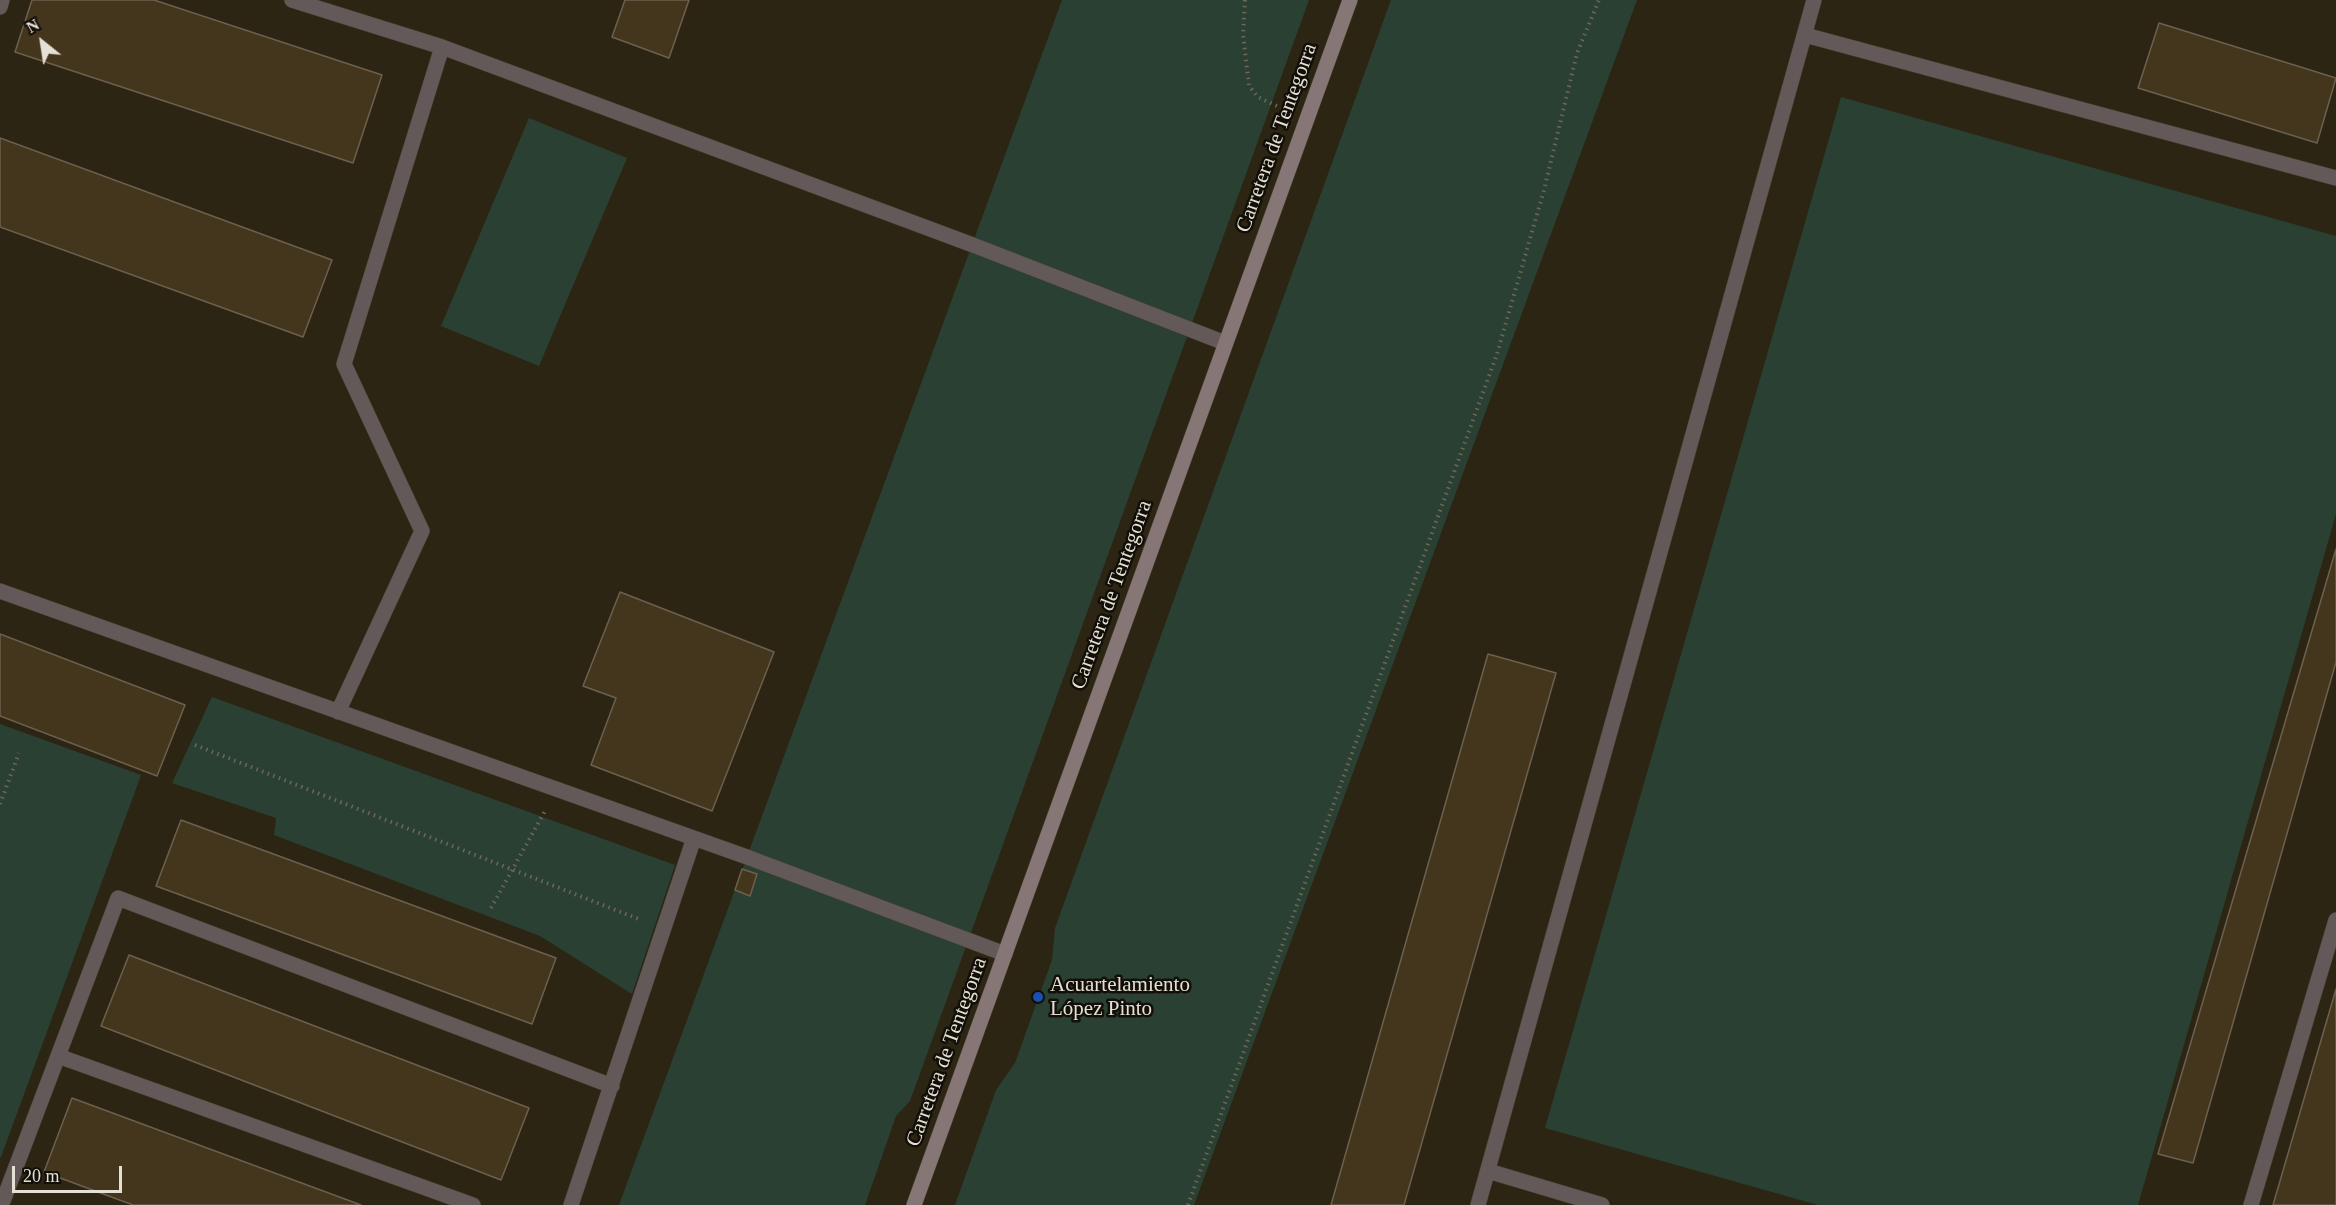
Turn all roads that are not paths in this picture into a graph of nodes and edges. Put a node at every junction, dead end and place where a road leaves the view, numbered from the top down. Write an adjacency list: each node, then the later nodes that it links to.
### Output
1 (2, 0): 5 (lane)
2 (292, 0): 7 (lane)
3 (1350, 0): 9 (main road, Carretera de Tentegorra)
4 (1814, 0): 6 (lane)
5 (0, 7)
6 (1805, 35): 8 (lane); 17 (lane)
7 (442, 47): 9 (lane); 11 (lane)
8 (2336, 178)
9 (1225, 343): 14 (main road, Carretera de Tentegorra)
10 (0, 591): 11 (lane)
11 (338, 712): 12 (lane)
12 (694, 838): 14 (lane); 16 (lane)
13 (2336, 920): 24 (lane)
14 (1005, 954): 21 (main road, Carretera de Tentegorra)
15 (58, 1056): 16 (lane); 18 (lane); 19 (lane)
16 (612, 1086): 20 (lane)
17 (1488, 1171): 22 (lane); 23 (lane)
18 (0, 1199)
19 (473, 1205)
20 (572, 1205)
21 (914, 1205)
22 (1479, 1205)
23 (1602, 1205)
24 (2251, 1205)

